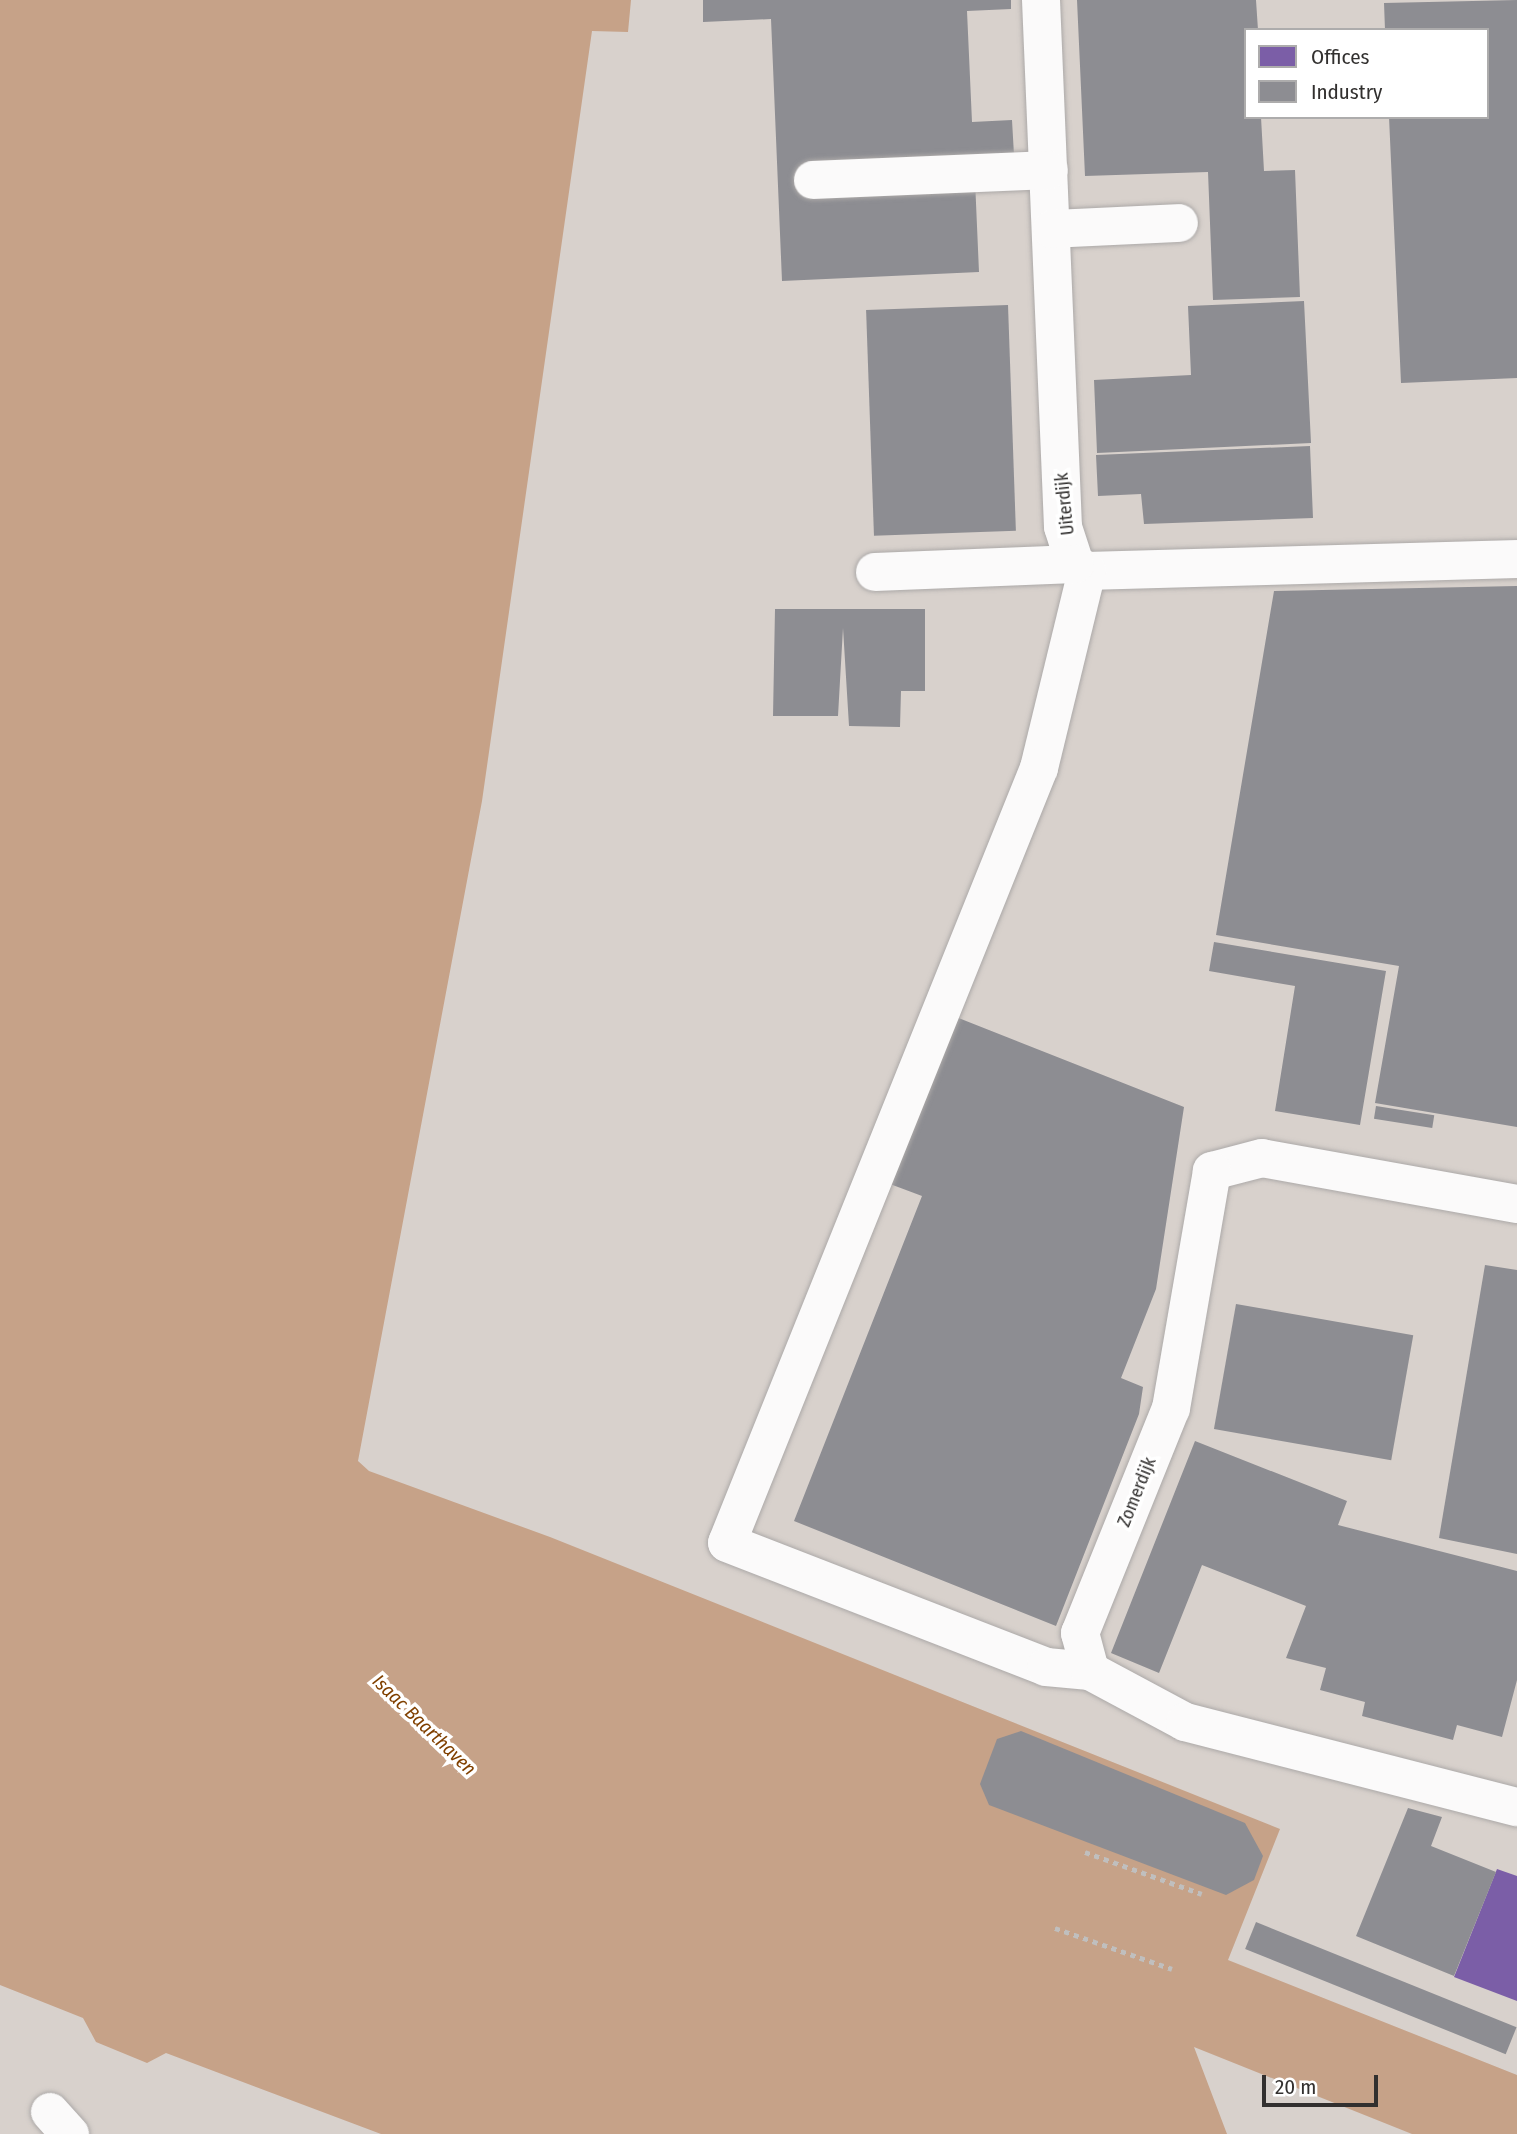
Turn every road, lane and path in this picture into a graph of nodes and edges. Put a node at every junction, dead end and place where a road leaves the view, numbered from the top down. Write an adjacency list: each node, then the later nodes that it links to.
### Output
1 (1041, 0): 2 (street, Uiterdijk)
2 (1049, 170): 3 (street); 5 (street, Uiterdijk)
3 (813, 180)
4 (1179, 223): 5 (street)
5 (1052, 229): 7 (street, Uiterdijk)
6 (1517, 559): 7 (street)
7 (1081, 568): 8 (street); 10 (street)
8 (875, 572)
9 (1517, 1204): 10 (street, Zomerdijk)
10 (1090, 1671): 11 (street)
11 (1517, 1807)
12 (1085, 1852): 13 (path)
13 (1202, 1894)
14 (1055, 1928): 15 (path)
15 (1172, 1969)

